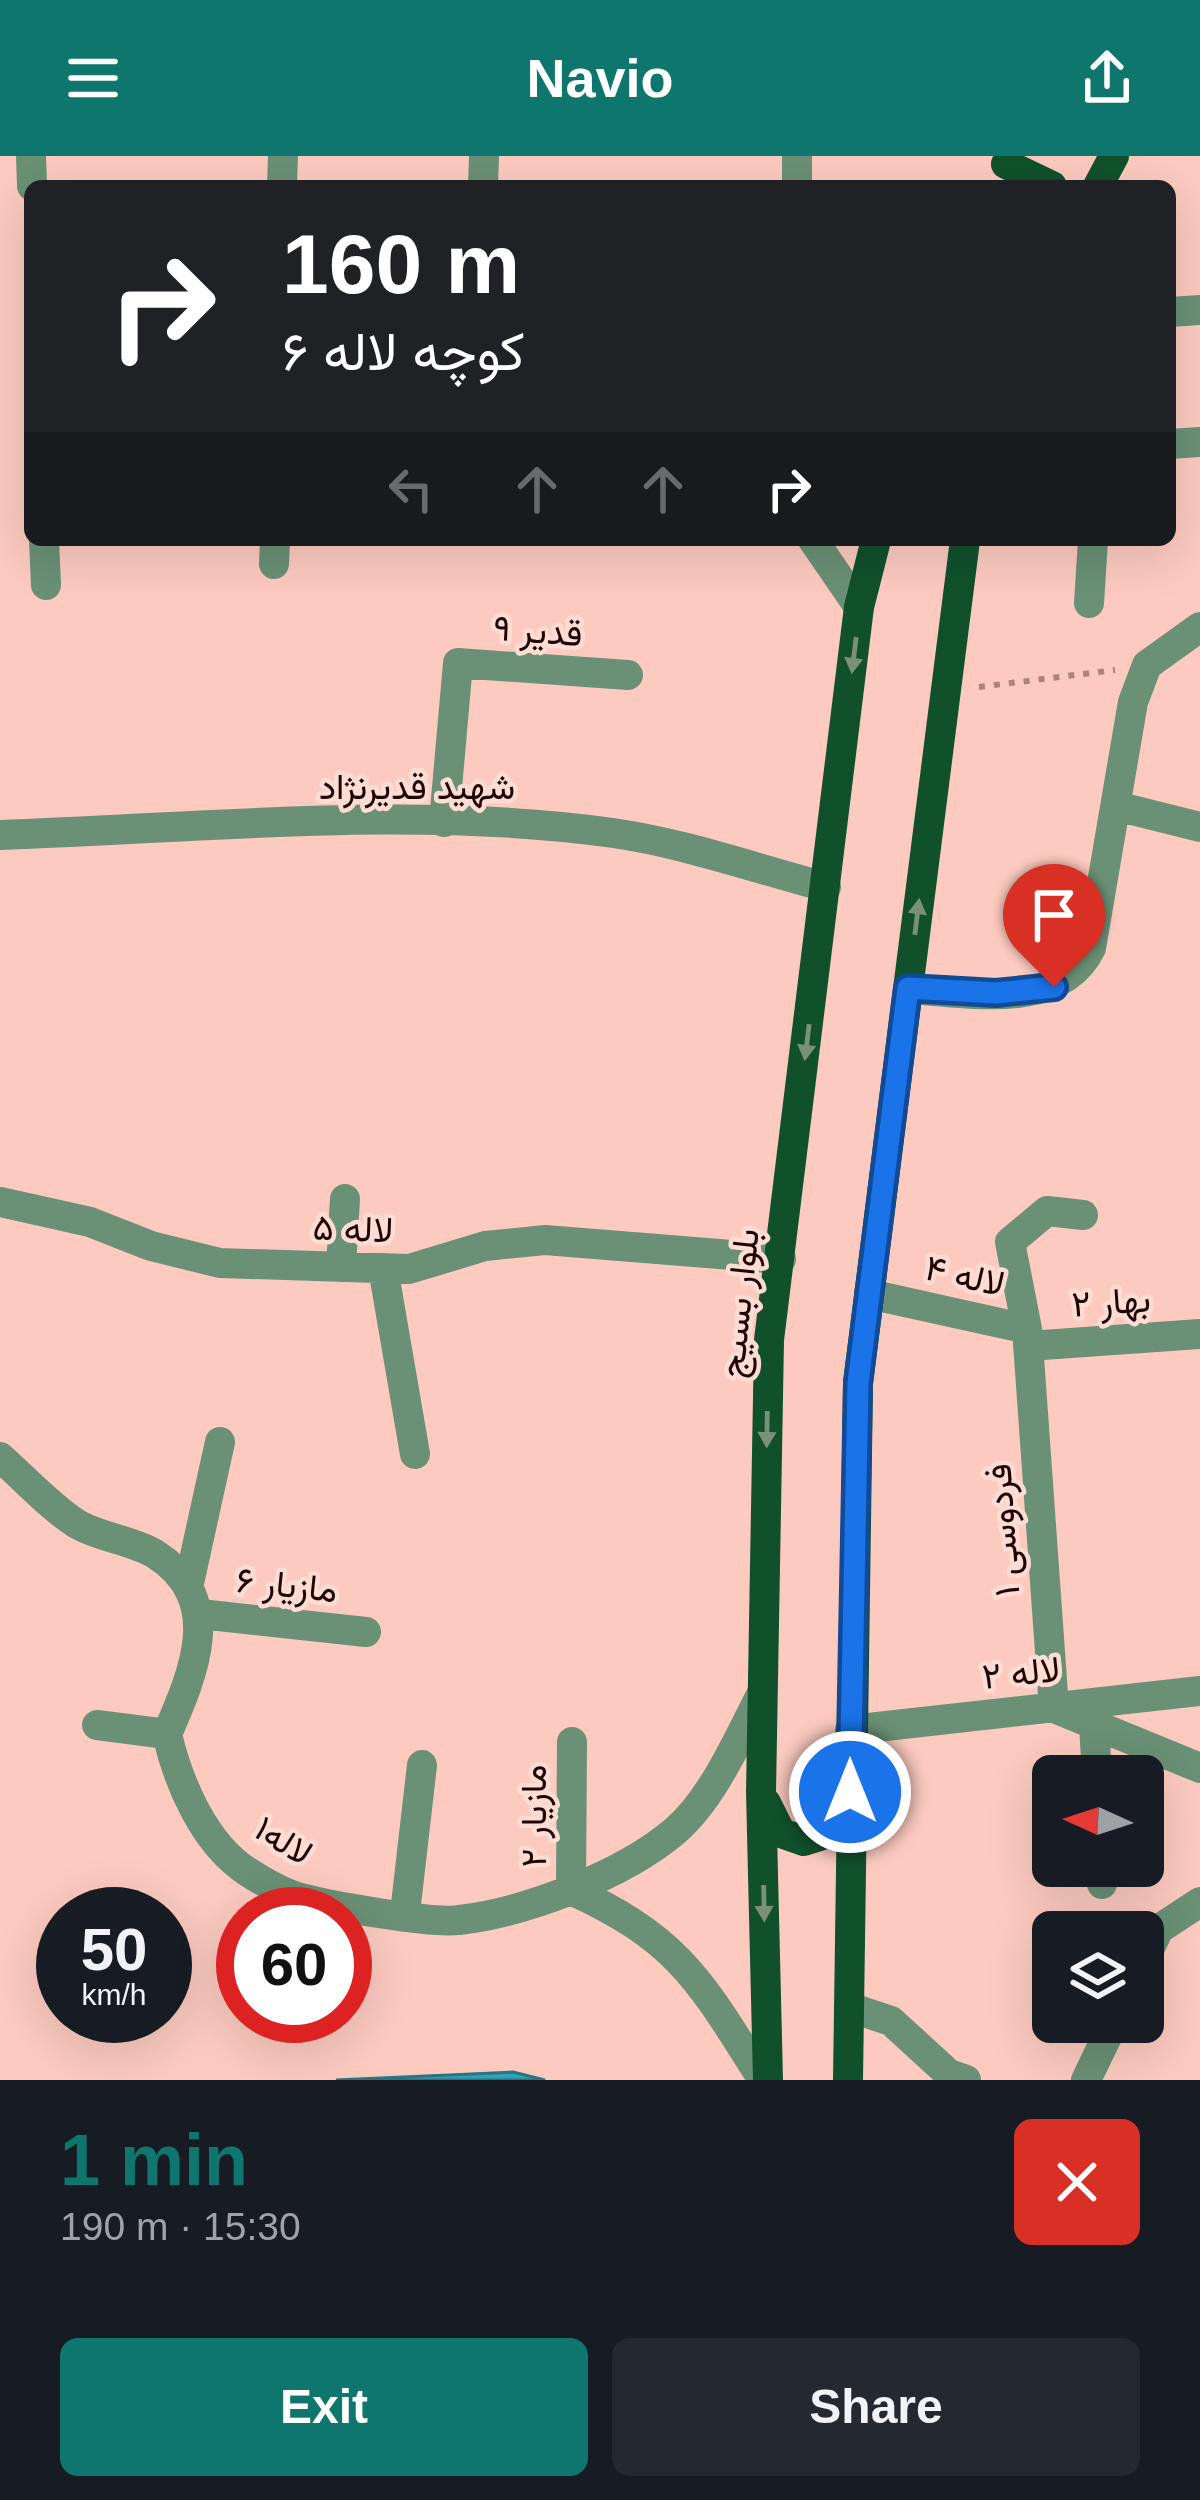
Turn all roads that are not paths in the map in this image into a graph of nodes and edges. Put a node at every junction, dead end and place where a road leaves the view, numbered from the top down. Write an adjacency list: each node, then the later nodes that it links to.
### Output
1 (1005, 169): 2 (main road)
2 (1035, 180)
3 (44, 546): 8 (street)
4 (817, 546): 10 (street)
5 (874, 546): 10 (main road, بلوار بسیج)
6 (963, 546): 18 (main road, one-way to 6)
7 (1094, 546): 9 (street)
8 (46, 585)
9 (1089, 603)
10 (859, 607): 17 (main road, بلوار بسیج, one-way to 17)
11 (1200, 627): 13 (street)
12 (628, 675): 14 (street, قدیر ۹)
13 (1116, 806): 15 (street); 18 (street)
14 (444, 823): 16 (street, شهید قدیرنژاد); 17 (street, شهید قدیرنژاد)
15 (1200, 827)
16 (0, 835)
17 (826, 887): 22 (main road, بلوار بسیج, one-way to 22)
18 (908, 988): 25 (main road)
19 (345, 1199): 23 (street)
20 (0, 1202): 23 (street, لاله ۵)
21 (1083, 1215): 27 (street, فردوسی ۱)
22 (781, 1258): 24 (street, لاله ۵); 35 (main road, بلوار بسیج, one-way to 35)
23 (341, 1267): 24 (street, لاله ۵)
24 (382, 1268): 29 (street)
25 (869, 1294): 27 (street, لاله ۴); 39 (main road)
26 (1200, 1334): 27 (street, بهار ۲)
27 (1028, 1338): 36 (street, فردوسی ۱)
28 (220, 1442): 31 (street)
29 (415, 1454)
30 (1, 1460): 31 (street)
31 (189, 1583): 32 (street)
32 (200, 1614): 33 (street, مازیار ۶); 40 (street)
33 (366, 1632)
34 (1200, 1691): 36 (street, لاله ۲)
35 (763, 1693): 45 (main road, بلوار بسیج); 48 (street, لاله۱)
36 (1054, 1708): 38 (street); 39 (street, لاله ۲)
37 (97, 1725): 40 (street)
38 (1094, 1725): 42 (street); 44 (street)
39 (850, 1730): 46 (main road)
40 (167, 1734): 47 (street, لاله۱)
41 (572, 1742): 48 (street, مازیار ۲)
42 (1096, 1755)
43 (422, 1765): 51 (street)
44 (1200, 1768)
45 (761, 1792): 46 (main road); 55 (main road, بلوار بسیج, one-way to 55)
46 (850, 1792): 53 (main road)
47 (268, 1887)
48 (572, 1890): 51 (street, لاله۱); 55 (street)
49 (1200, 1902): 52 (street)
50 (372, 1911): 51 (street, لاله۱)
51 (405, 1913)
52 (1164, 1927)
53 (849, 2007): 56 (main road); 57 (street)
54 (1104, 2043): 58 (street)
55 (765, 2080)
56 (848, 2080)
57 (966, 2080)
58 (1086, 2080)

